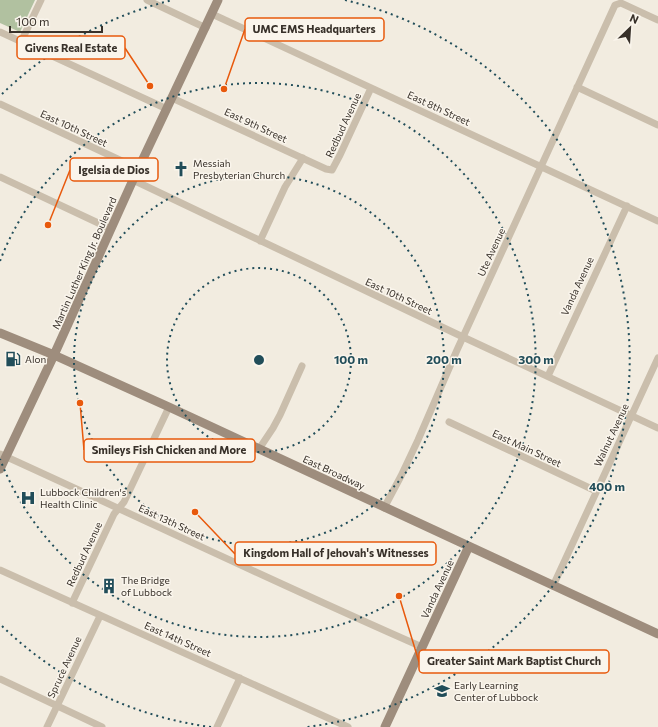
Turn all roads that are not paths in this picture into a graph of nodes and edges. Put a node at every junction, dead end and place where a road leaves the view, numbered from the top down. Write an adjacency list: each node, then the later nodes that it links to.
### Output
1 (41, 0): 8 (street)
2 (147, 0): 6 (street)
3 (218, 0): 4 (main road, Martin Luther King Jr. Boulevard)
4 (212, 14): 6 (main road, Martin Luther King Jr. Boulevard); 10 (street, East 8th Street)
5 (658, 20): 9 (street, Ute Avenue)
6 (206, 28): 11 (main road, Martin Luther King Jr. Boulevard)
7 (0, 32): 8 (street)
8 (21, 42): 13 (street)
9 (577, 87): 14 (street); 16 (street, Ute Avenue)
10 (371, 88): 16 (street, East 8th Street); 18 (street, Redbud Avenue)
11 (172, 98): 13 (main road, Martin Luther King Jr. Boulevard); 15 (street, East 9th Street)
12 (0, 104): 17 (street, East 10th Street)
13 (167, 109): 17 (main road, Martin Luther King Jr. Boulevard)
14 (658, 125)
15 (303, 158): 18 (street, East 9th Street); 24 (street)
16 (541, 166): 21 (street, East 8th Street); 26 (street, Ute Avenue)
17 (139, 169): 20 (main road, Martin Luther King Jr. Boulevard)
18 (332, 170)
19 (0, 177): 23 (street)
20 (134, 180): 23 (main road, Martin Luther King Jr. Boulevard); 24 (street, East 10th Street)
21 (627, 206): 22 (street, East 8th Street); 30 (street, Vanda Avenue)
22 (658, 220)
23 (111, 229): 27 (main road, Martin Luther King Jr. Boulevard)
24 (260, 241): 26 (street, East 10th Street)
25 (0, 333): 27 (main road, East Broadway)
26 (463, 337): 30 (street, East 10th Street); 40 (street, Ute Avenue)
27 (54, 355): 31 (main road, East Broadway); 36 (main road, Martin Luther King Jr. Boulevard)
28 (658, 358): 32 (street, Walnut Avenue)
29 (302, 366): 35 (street)
30 (548, 376): 32 (street, East 10th Street)
31 (169, 407): 35 (main road, East Broadway); 39 (street, Redbud Avenue)
32 (631, 415): 34 (street, East 10th Street); 38 (street, Walnut Avenue)
33 (449, 422): 38 (street, East Main Street)
34 (658, 428)
35 (259, 449): 40 (main road, East Broadway)
36 (3, 455): 37 (main road, Martin Luther King Jr. Boulevard); 39 (street, East 13th Street)
37 (0, 469)
38 (596, 491): 43 (street, Walnut Avenue)
39 (119, 508): 44 (street, Redbud Avenue); 47 (street, East 13th Street)
40 (384, 508): 41 (main road, East Broadway)
41 (469, 546): 43 (main road, East Broadway); 47 (main road, Vanda Avenue)
42 (0, 570): 44 (street, East 14th Street)
43 (553, 586): 46 (main road, East Broadway)
44 (72, 603): 45 (street, East 14th Street)
45 (100, 616): 48 (street, East 14th Street); 50 (street, Spruce Avenue)
46 (658, 634)
47 (422, 647): 55 (main road, Vanda Avenue)
48 (240, 678): 53 (street); 54 (street, East 14th Street)
49 (0, 679): 50 (street)
50 (57, 706): 51 (street, Spruce Avenue); 52 (street)
51 (47, 727)
52 (102, 727)
53 (217, 727)
54 (348, 727)
55 (385, 727)

